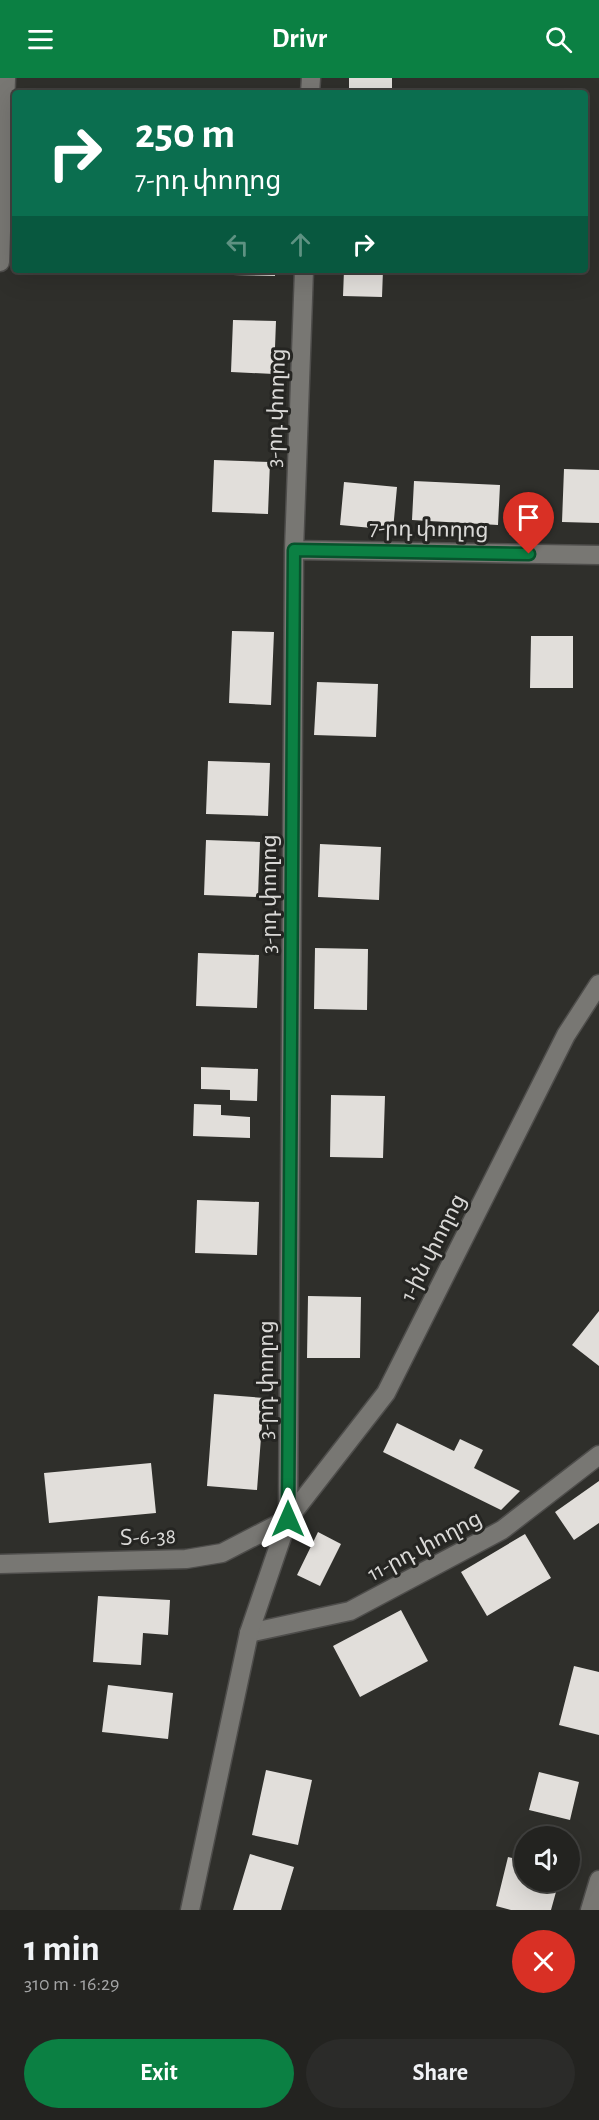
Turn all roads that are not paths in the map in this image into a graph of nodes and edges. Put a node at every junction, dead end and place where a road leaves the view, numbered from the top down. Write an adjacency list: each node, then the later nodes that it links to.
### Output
1 (6, 78): 2 (street)
2 (0, 262)
3 (304, 273): 4 (street, 3-րդ փողոց)
4 (294, 550): 5 (street, 7-րդ փողոց); 8 (street, 3-րդ փողոց)
5 (599, 555)
6 (599, 984): 8 (street, 1-ին փողոց / Տ-6-38)
7 (599, 1455): 10 (street, 11-րդ փողոց)
8 (288, 1519): 9 (street, Տ-6-38 / Տ-6-38); 10 (street)
9 (0, 1564)
10 (249, 1633): 12 (street)
11 (599, 1880): 13 (street)
12 (190, 1910)
13 (590, 1910)

